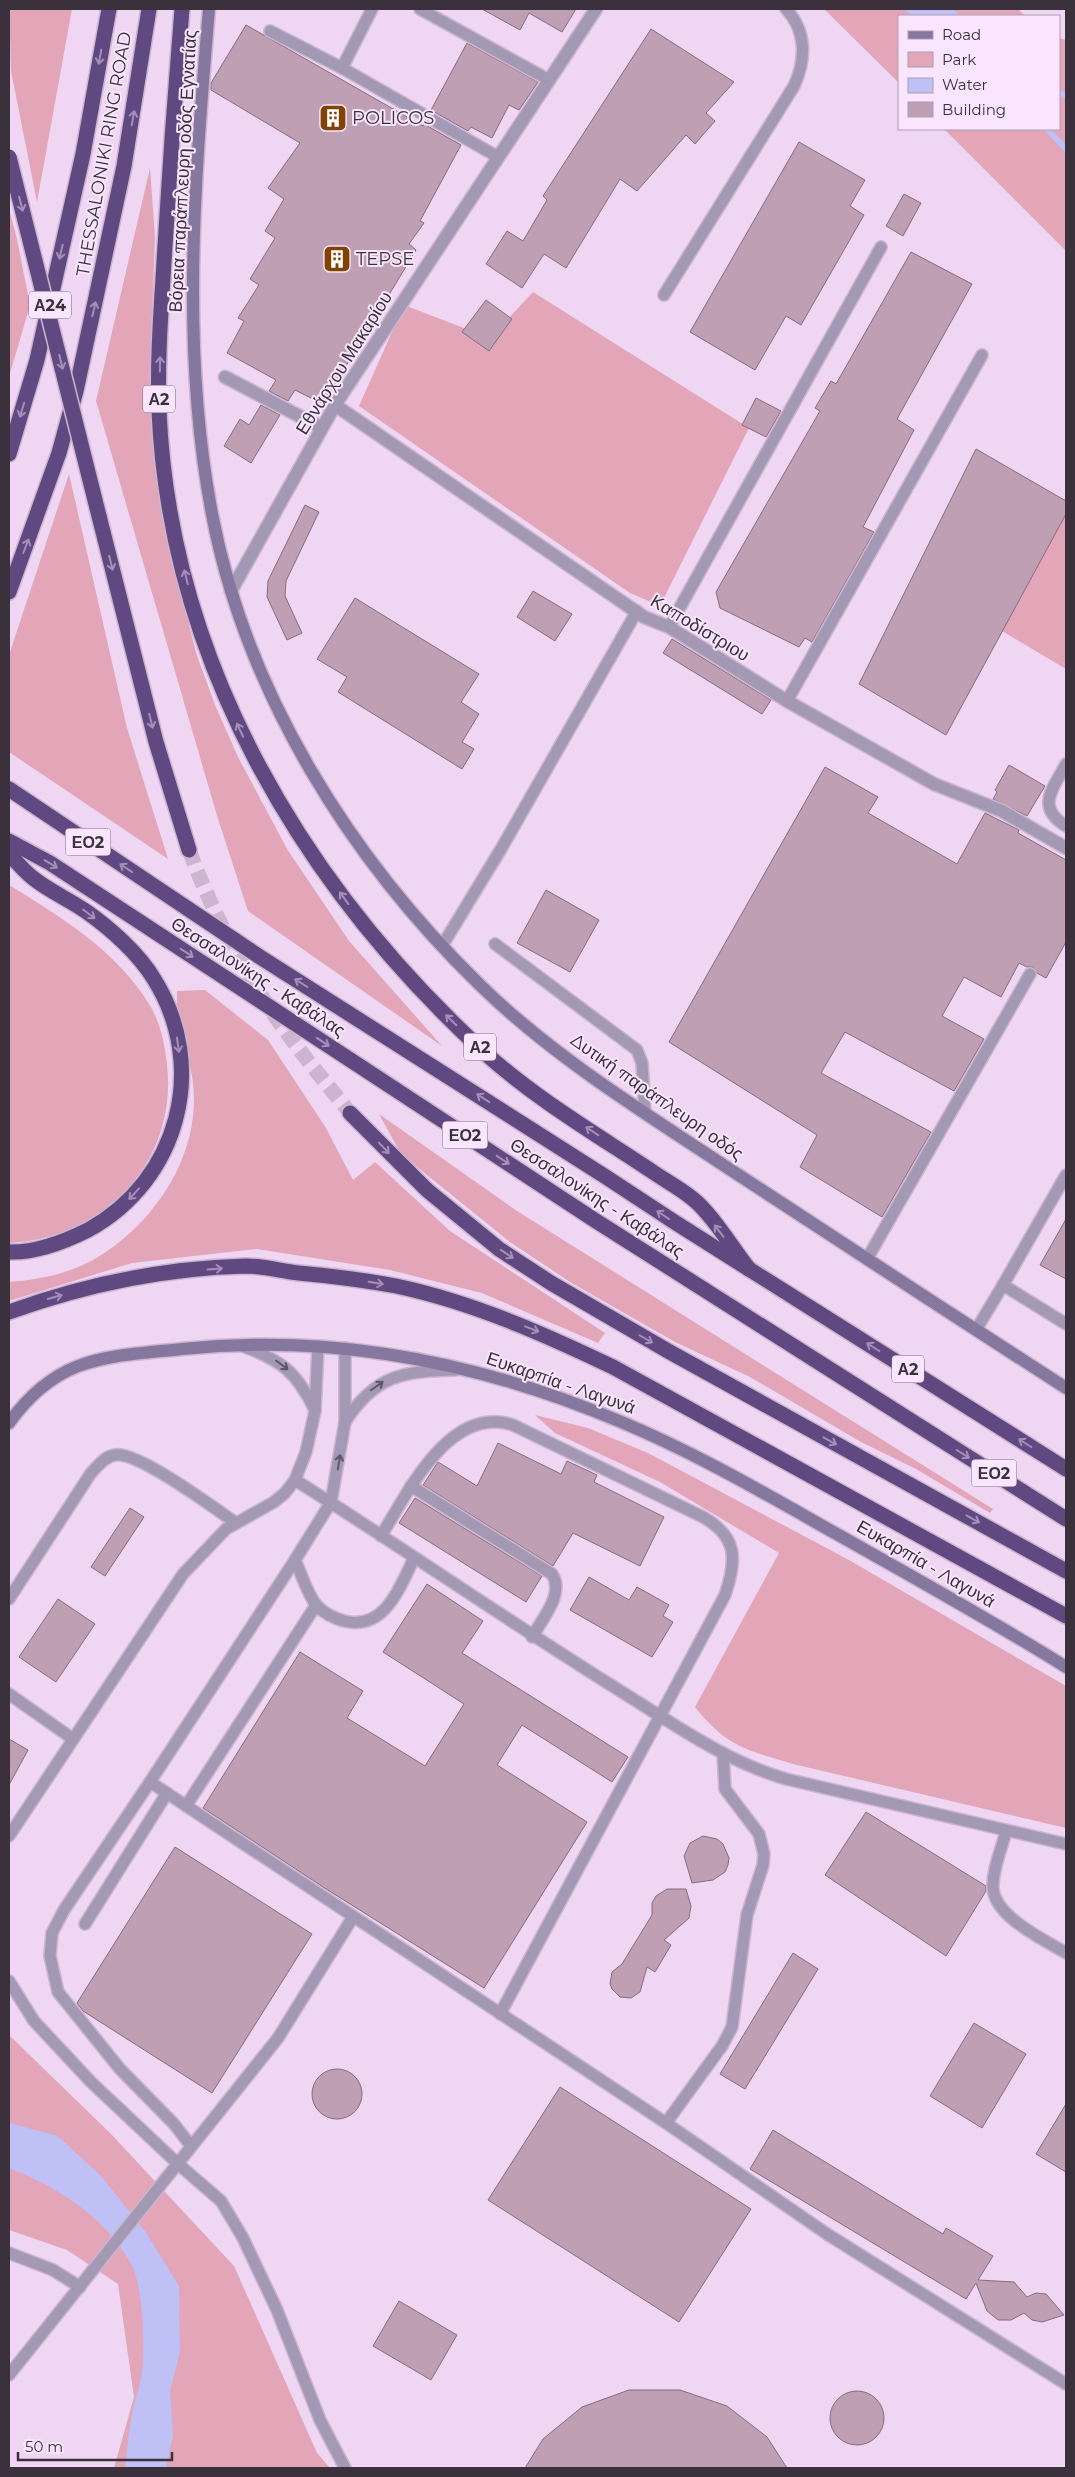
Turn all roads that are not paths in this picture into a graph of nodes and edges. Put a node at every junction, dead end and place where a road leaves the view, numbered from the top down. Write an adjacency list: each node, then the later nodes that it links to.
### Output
1 (109, 9): 20 (highway, Α24, one-way to 20)
2 (149, 9): 22 (highway, THESSALONIKI RING ROAD, one-way to 2)
3 (182, 9): 41 (highway, Α2, one-way to 3)
4 (209, 9): 21 (street, Βόρεια παράπλευρη οδός Εγνατίας)
5 (372, 9): 10 (lane)
6 (420, 9): 11 (lane)
7 (596, 9): 11 (street, Εθνάρχου Μακαρίου)
8 (789, 12): 15 (lane)
9 (270, 31): 10 (lane)
10 (342, 68): 13 (lane)
11 (549, 80): 13 (street, Εθνάρχου Μακαρίου)
12 (9, 155): 31 (highway, one-way to 31, bridge)
13 (498, 157): 18 (street, Εθνάρχου Μακαρίου)
14 (881, 247): 24 (lane)
15 (664, 295)
16 (982, 355): 25 (lane)
17 (226, 376): 19 (street)
18 (335, 405): 19 (street, Εθνάρχου Μακαρίου); 23 (street, Καποδίστριου)
19 (322, 428): 21 (street, Εθνάρχου Μακαρίου)
20 (9, 454)
21 (231, 591): 34 (street, Δυτική παράπλευρη οδός)
22 (9, 592)
23 (637, 611): 24 (street, Καποδίστριου); 34 (lane)
24 (669, 627): 25 (street, Καποδίστριου)
25 (787, 701): 30 (street, Καποδίστριου)
26 (1066, 764): 28 (lane)
27 (9, 789): 41 (highway, Θεσσαλονίκης - Καβάλας / ΕΟ2, one-way to 27)
28 (1066, 826)
29 (9, 841): 58 (highway, Θεσσαλονίκης - Καβάλας / ΕΟ2, one-way to 58)
30 (1066, 848)
31 (189, 850)
32 (9, 854): 39 (highway, one-way to 39)
33 (495, 944): 37 (lane)
34 (442, 946): 37 (street, Δυτική παράπλευρη οδός)
35 (1030, 974): 40 (lane)
36 (350, 1113): 63 (highway, one-way to 63)
37 (645, 1113): 40 (street, Δυτική παράπλευρη οδός)
38 (1066, 1174): 42 (lane)
39 (9, 1252)
40 (867, 1259): 45 (street, Δυτική παράπλευρη οδός)
41 (749, 1269): 54 (highway, Α2, one-way to 41)
42 (1003, 1285): 44 (lane); 45 (lane)
43 (9, 1312): 66 (highway, one-way to 66)
44 (1066, 1324)
45 (976, 1330): 50 (street, Δυτική παράπλευρη οδός)
46 (238, 1344): 47 (street, Ευκαρπία - Λαγυνά); 51 (lane, one-way to 51); 53 (street, Ευκαρπία - Λαγυνά)
47 (318, 1346): 48 (street, Ευκαρπία - Λαγυνά); 51 (lane)
48 (345, 1348): 49 (street, Ευκαρπία - Λαγυνά); 52 (lane)
49 (471, 1370): 52 (lane, one-way to 49); 68 (street, Ευκαρπία - Λαγυνά)
50 (1066, 1388)
51 (315, 1411): 55 (lane)
52 (345, 1422): 57 (lane, one-way to 52)
53 (9, 1423)
54 (1066, 1469)
55 (295, 1480): 57 (lane); 59 (lane)
56 (411, 1486): 60 (lane); 67 (lane); 70 (lane)
57 (331, 1502): 60 (lane); 62 (lane)
58 (1066, 1519)
59 (236, 1523): 64 (lane); 71 (lane)
60 (381, 1536): 61 (lane)
61 (414, 1558): 65 (lane); 67 (lane)
62 (295, 1560): 65 (lane); 73 (lane)
63 (1066, 1570)
64 (9, 1599)
65 (316, 1605): 75 (lane)
66 (1066, 1616)
67 (532, 1637): 70 (lane)
68 (1066, 1667)
69 (9, 1694): 71 (lane)
70 (660, 1716): 72 (lane); 83 (lane)
71 (73, 1739): 77 (lane)
72 (723, 1753): 76 (lane); 84 (lane)
73 (150, 1782): 74 (lane); 85 (lane)
74 (166, 1793): 75 (lane); 80 (lane)
75 (186, 1806): 79 (lane)
76 (1006, 1830): 78 (lane); 81 (lane)
77 (9, 1836)
78 (1066, 1844)
79 (353, 1917): 83 (lane); 85 (lane)
80 (85, 1924)
81 (1066, 1953)
82 (9, 1981): 86 (lane)
83 (500, 2014): 84 (lane)
84 (666, 2123): 90 (lane)
85 (191, 2146): 86 (lane)
86 (177, 2163): 88 (lane); 91 (lane)
87 (9, 2254): 88 (lane)
88 (80, 2287): 89 (lane)
89 (9, 2375)
90 (1066, 2384)
91 (345, 2468)

